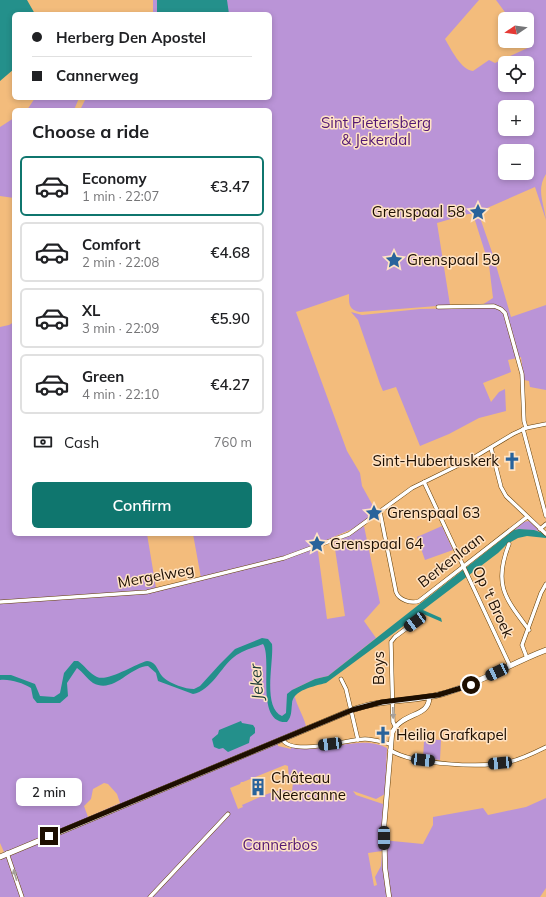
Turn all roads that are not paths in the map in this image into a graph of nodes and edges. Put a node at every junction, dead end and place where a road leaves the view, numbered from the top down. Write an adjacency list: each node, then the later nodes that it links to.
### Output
1 (438, 307): 3 (street)
2 (546, 424): 3 (street, Mergelweg)
3 (525, 429): 4 (street, Mergelweg); 7 (street)
4 (491, 448): 5 (street, Mergelweg); 8 (street)
5 (424, 482): 6 (street, Mergelweg); 13 (street, Op 't Broek)
6 (380, 512): 13 (street, Berkenlaan); 15 (street, Mergelweg)
7 (546, 516)
8 (527, 517): 10 (street); 13 (street, Berkenlaan)
9 (546, 524): 10 (street)
10 (540, 529): 11 (street)
11 (546, 534)
12 (509, 544): 17 (street)
13 (464, 567): 20 (street, Op 't Broek)
14 (546, 584): 17 (street)
15 (0, 602)
16 (415, 622): 23 (street, Boys)
17 (529, 630): 19 (street)
18 (546, 650): 19 (main road)
19 (527, 658): 20 (main road)
20 (510, 666): 22 (main road)
21 (341, 679): 24 (street)
22 (429, 696): 23 (main road); 25 (street)
23 (392, 700): 24 (main road); 25 (street, Boys, one-way to 25)
24 (352, 710): 26 (main road); 27 (street)
25 (395, 726): 28 (street)
26 (282, 739): 27 (street); 31 (main road)
27 (358, 740): 28 (street)
28 (389, 746): 29 (street); 35 (street)
29 (546, 747)
30 (228, 814): 34 (street)
31 (8, 854): 32 (main road); 33 (street, one-way to 31)
32 (0, 856)
33 (22, 897)
34 (150, 897)
35 (388, 897)

